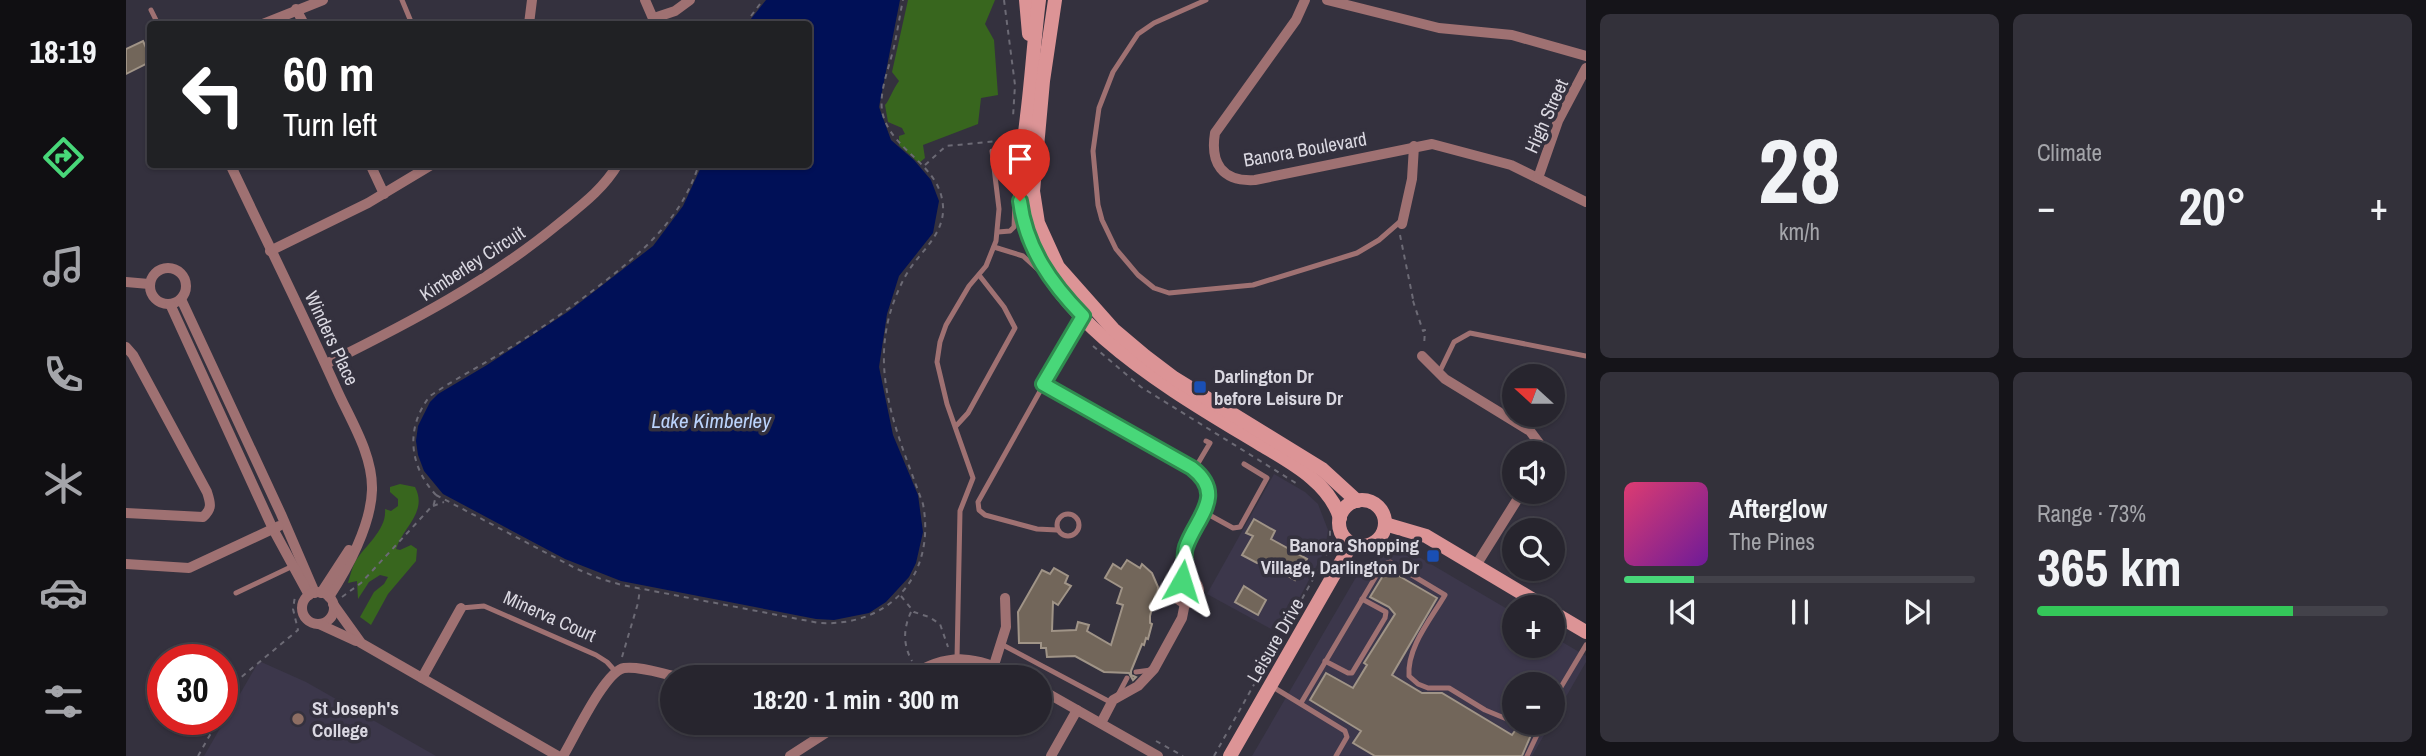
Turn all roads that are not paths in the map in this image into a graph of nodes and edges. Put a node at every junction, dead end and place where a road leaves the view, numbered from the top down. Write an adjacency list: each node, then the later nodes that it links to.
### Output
1 (323, 0): 12 (street)
2 (402, 0): 17 (lane)
3 (532, 0): 18 (street)
4 (646, 0): 19 (street)
5 (690, 0): 19 (street)
6 (1026, 0): 20 (street)
7 (1039, 0): 20 (street)
8 (1055, 0): 55 (street)
9 (1206, 0): 33 (lane)
10 (1306, 0): 23 (street, Banora Boulevard)
11 (1327, 0): 21 (street)
12 (296, 9): 15 (street); 16 (street)
13 (151, 10): 14 (lane)
14 (156, 21)
15 (270, 21)
16 (302, 21)
17 (411, 21)
18 (529, 21)
19 (654, 21)
20 (1033, 49): 30 (street)
21 (1586, 57)
22 (1586, 68): 29 (street, High Street)
23 (1414, 146): 29 (street, Banora Boulevard); 33 (street)
24 (992, 151): 34 (lane)
25 (232, 168): 36 (street, Winders Place)
26 (372, 168): 31 (street)
27 (426, 168): 31 (street)
28 (615, 168): 47 (street, Kimberley Circuit)
29 (1538, 178): 32 (street, Banora Boulevard)
30 (1020, 193): 34 (lane); 38 (street)
31 (384, 194): 36 (street)
32 (1586, 202)
33 (1402, 222)
34 (998, 232): 35 (lane)
35 (994, 247): 37 (lane); 38 (lane)
36 (270, 251): 47 (street, Winders Place)
37 (979, 275): 50 (lane); 50 (lane)
38 (1050, 278): 43 (street)
39 (126, 282): 40 (street)
40 (149, 284): 41 (street); 42 (street)
41 (181, 299): 42 (street); 60 (street)
42 (170, 304): 62 (street)
43 (1083, 316): 49 (lane); 59 (street)
44 (126, 347): 58 (street)
45 (1422, 356): 48 (street)
46 (1586, 356): 48 (lane)
47 (326, 364): 71 (street, Winders Place)
48 (1438, 374): 52 (street)
49 (1043, 384): 54 (lane); 63 (lane)
50 (956, 426): 82 (lane)
51 (1206, 441): 54 (lane)
52 (1538, 441)
53 (1244, 464): 57 (lane)
54 (1194, 470): 57 (lane)
55 (1356, 501): 59 (street); 61 (street)
56 (1514, 504): 67 (street)
57 (1204, 512): 68 (lane)
58 (126, 513)
59 (1340, 518): 64 (street)
60 (285, 523): 62 (street); 66 (street)
61 (1385, 524): 64 (street); 67 (street)
62 (273, 528): 65 (street); 66 (street)
63 (1057, 530): 63 (lane)
64 (1352, 543): 93 (street, Leisure Drive)
65 (126, 564)
66 (297, 564): 69 (lane); 71 (street)
67 (1475, 566): 70 (street)
68 (1185, 580): 74 (street); 74 (street)
69 (236, 593)
70 (1525, 595)
71 (321, 596): 77 (street); 77 (street); 79 (street)
72 (1005, 598): 80 (street)
73 (1362, 599): 83 (lane); 83 (lane); 98 (lane)
74 (1185, 603): 86 (street)
75 (461, 608): 87 (lane, Minerva Court); 90 (street, Minerva Court)
76 (1565, 620): 78 (street)
77 (319, 624): 79 (street)
78 (1586, 632)
79 (361, 644): 90 (street)
80 (1001, 644): 85 (street); 95 (lane)
81 (1586, 645): 92 (lane)
82 (957, 660): 84 (street); 85 (street)
83 (1325, 661): 96 (lane)
84 (937, 665)
85 (994, 665)
86 (1154, 669): 88 (lane); 95 (street)
87 (619, 670): 89 (street); 104 (street)
88 (1136, 672)
89 (660, 673)
90 (422, 678): 104 (street)
91 (1127, 678): 95 (lane)
92 (1565, 680)
93 (1270, 686): 96 (lane); 107 (street, Leisure Drive)
94 (1052, 696): 97 (street)
95 (1113, 701): 99 (street)
96 (1301, 703): 103 (lane)
97 (1077, 710): 99 (street); 105 (street)
98 (1502, 716)
99 (1101, 723): 106 (street)
100 (824, 735): 102 (street)
101 (1537, 735): 109 (lane)
102 (798, 754)
103 (1338, 754): 108 (lane)
104 (561, 756)
105 (1051, 756)
106 (1158, 756)
107 (1230, 756)
108 (1347, 756)
109 (1527, 756)

